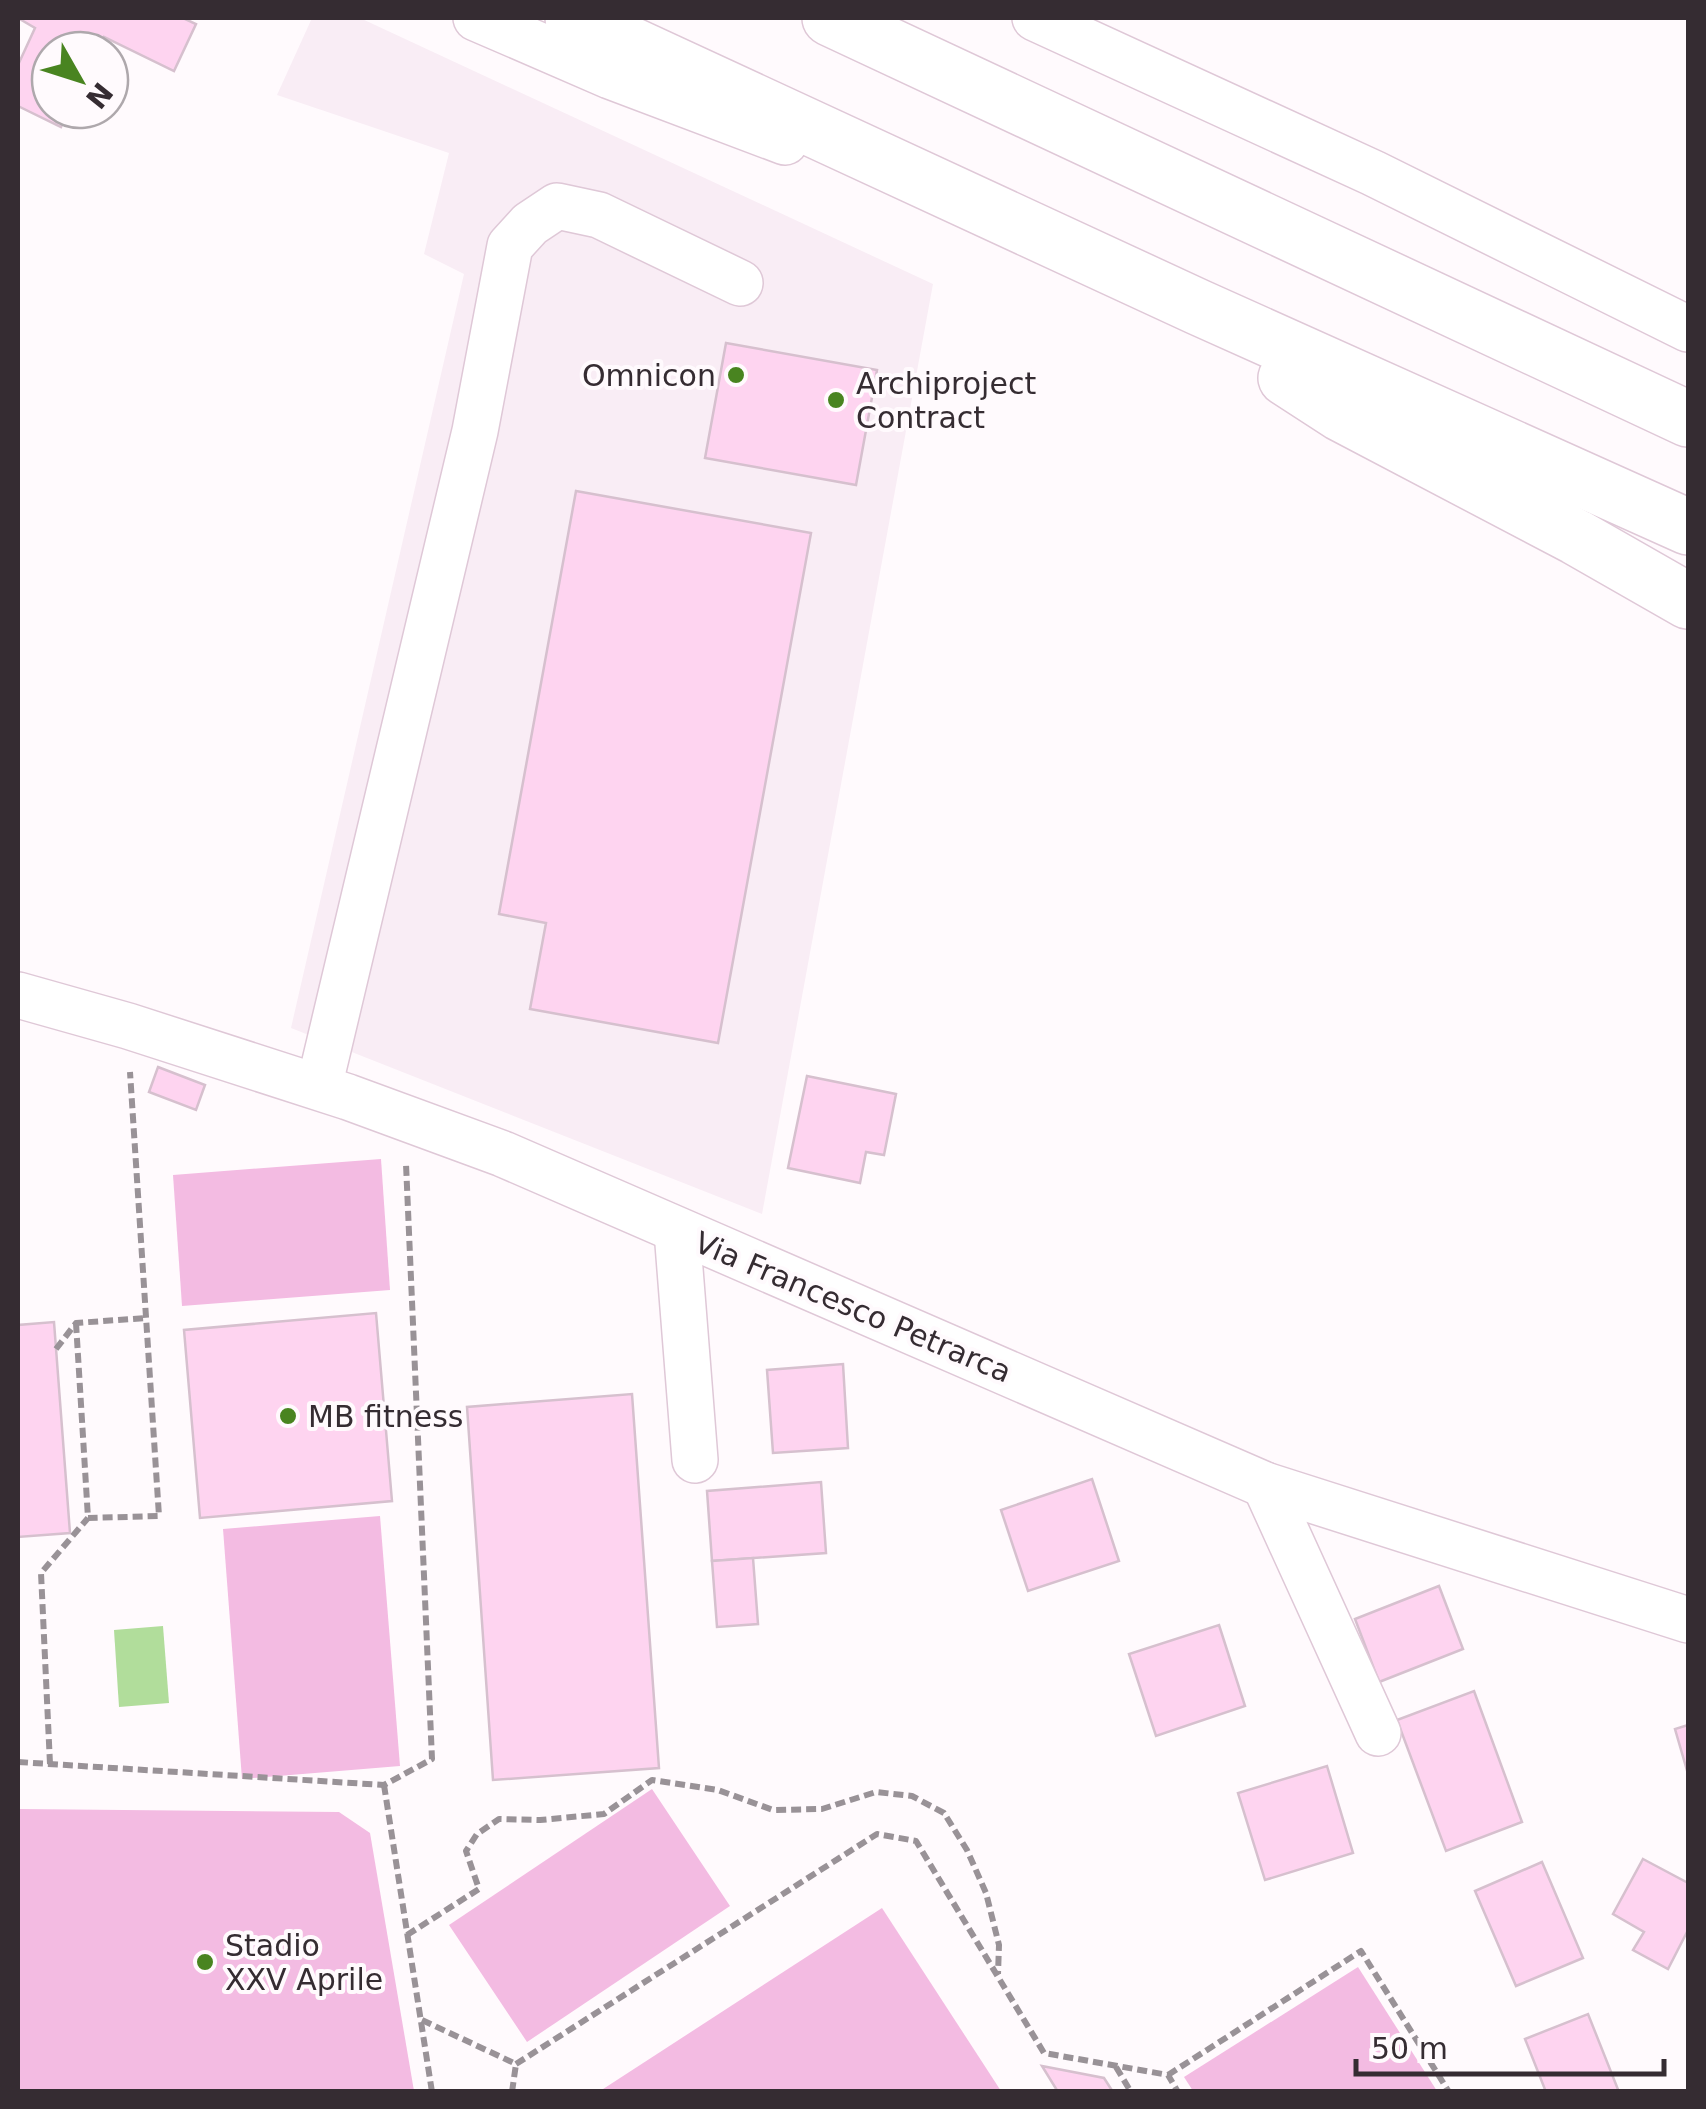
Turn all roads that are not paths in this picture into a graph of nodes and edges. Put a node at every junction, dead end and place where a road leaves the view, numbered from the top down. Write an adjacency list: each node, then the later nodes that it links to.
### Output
1 (476, 18): 5 (street)
2 (573, 18): 5 (highway)
3 (830, 18): 9 (highway)
4 (1034, 18): 8 (street)
5 (1034, 232): 7 (highway)
6 (740, 283): 13 (street)
7 (1198, 307): 10 (highway); 11 (highway)
8 (1688, 329)
9 (1688, 419)
10 (1688, 528)
11 (1688, 601)
12 (18, 995): 13 (street, Via Francesco Petrarca)
13 (318, 1087): 14 (street, Via Francesco Petrarca)
14 (676, 1231): 15 (street); 16 (street, Via Francesco Petrarca)
15 (695, 1460)
16 (1265, 1485): 17 (street, Via Francesco Petrarca); 18 (street)
17 (1688, 1620)
18 (1378, 1733)

